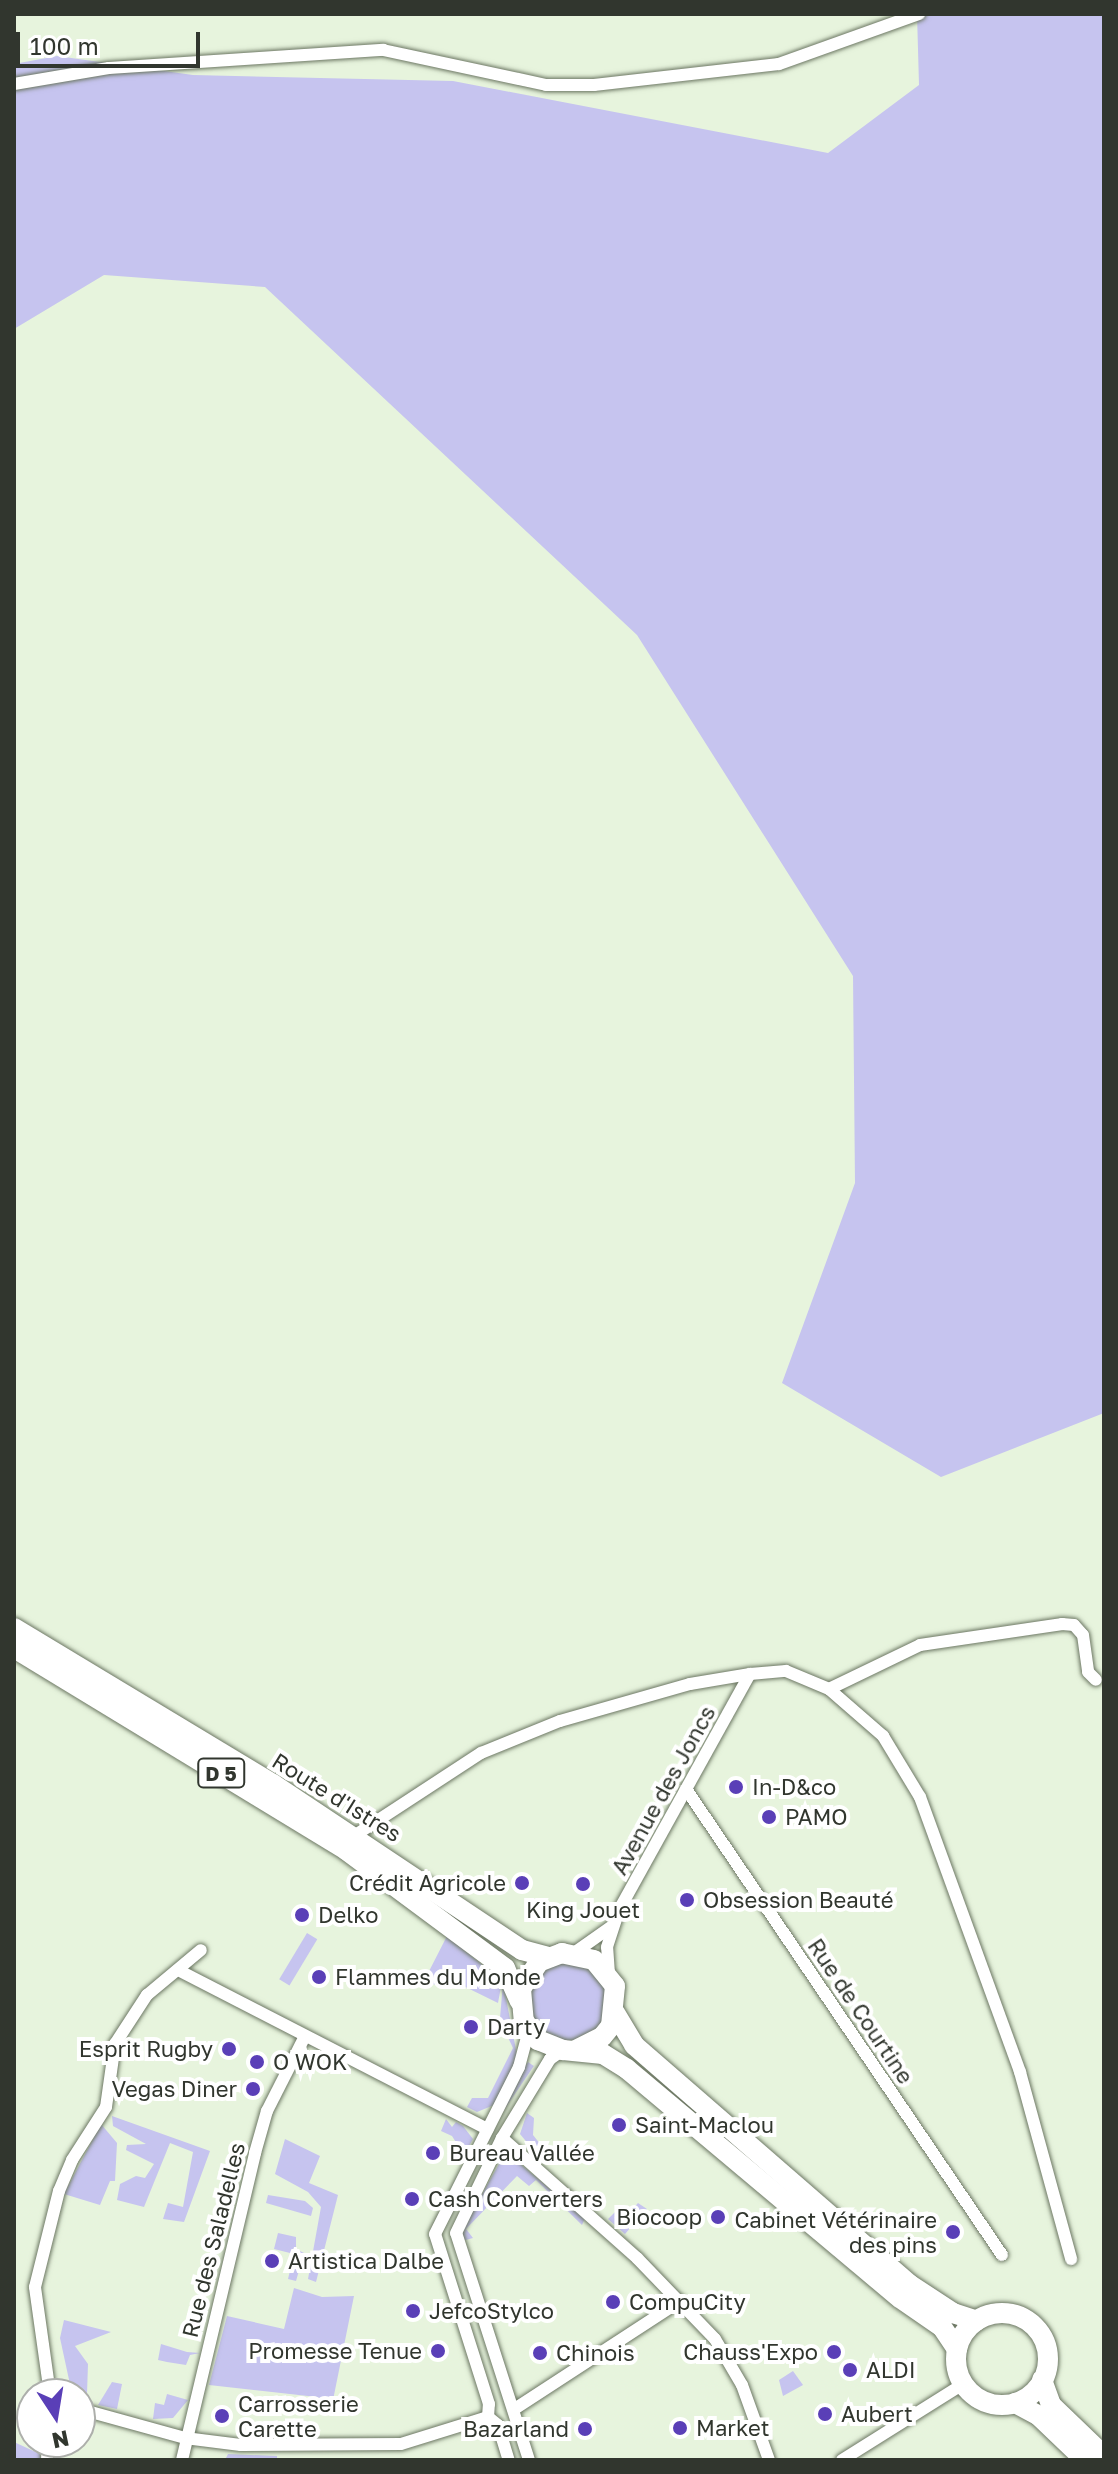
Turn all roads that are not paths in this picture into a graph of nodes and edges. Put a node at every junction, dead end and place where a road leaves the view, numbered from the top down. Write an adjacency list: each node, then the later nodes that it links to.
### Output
1 (919, 14): 2 (street)
2 (14, 84)
3 (14, 1628): 9 (main road, Route d'Istres / D 5)
4 (14, 1648): 16 (main road, Route d'Istres / D 5)
5 (750, 1674): 7 (street); 8 (street, Avenue des Joncs); 9 (street)
6 (1096, 1680): 7 (street)
7 (829, 1689): 24 (street)
8 (686, 1789): 10 (street, Avenue des Joncs); 23 (street, Rue de Courtine)
9 (354, 1836): 13 (main road, Route d'Istres / D 5)
10 (612, 1926): 12 (street, Avenue des Joncs); 15 (street, Avenue des Joncs)
11 (201, 1950): 14 (street)
12 (574, 1953): 13 (main road); 15 (main road)
13 (549, 1957): 16 (main road)
14 (178, 1970): 19 (street); 28 (street)
15 (609, 1974): 17 (main road)
16 (520, 2001): 18 (main road)
17 (615, 2013): 20 (main road); 26 (main road)
18 (529, 2030): 20 (main road); 21 (street)
19 (305, 2036): 21 (street); 35 (street, Rue des Saladelles)
20 (570, 2050): 22 (street); 27 (main road)
21 (487, 2129): 34 (street)
22 (502, 2138): 25 (street); 32 (street)
23 (1002, 2255)
24 (1071, 2259)
25 (680, 2301): 32 (street); 40 (street)
26 (977, 2321): 27 (main road); 29 (main road)
27 (957, 2349): 30 (main road)
28 (48, 2378)
29 (1042, 2380): 31 (main road); 36 (main road)
30 (963, 2384): 31 (main road); 41 (street)
31 (1015, 2403): 42 (main road)
32 (513, 2408): 34 (street); 34 (street); 39 (street)
33 (96, 2413): 35 (street)
34 (492, 2415): 35 (street); 38 (street)
35 (185, 2438): 37 (street, Rue des Saladelles)
36 (1104, 2456)
37 (182, 2460)
38 (509, 2460)
39 (529, 2460)
40 (769, 2460)
41 (842, 2460)
42 (1085, 2460)

